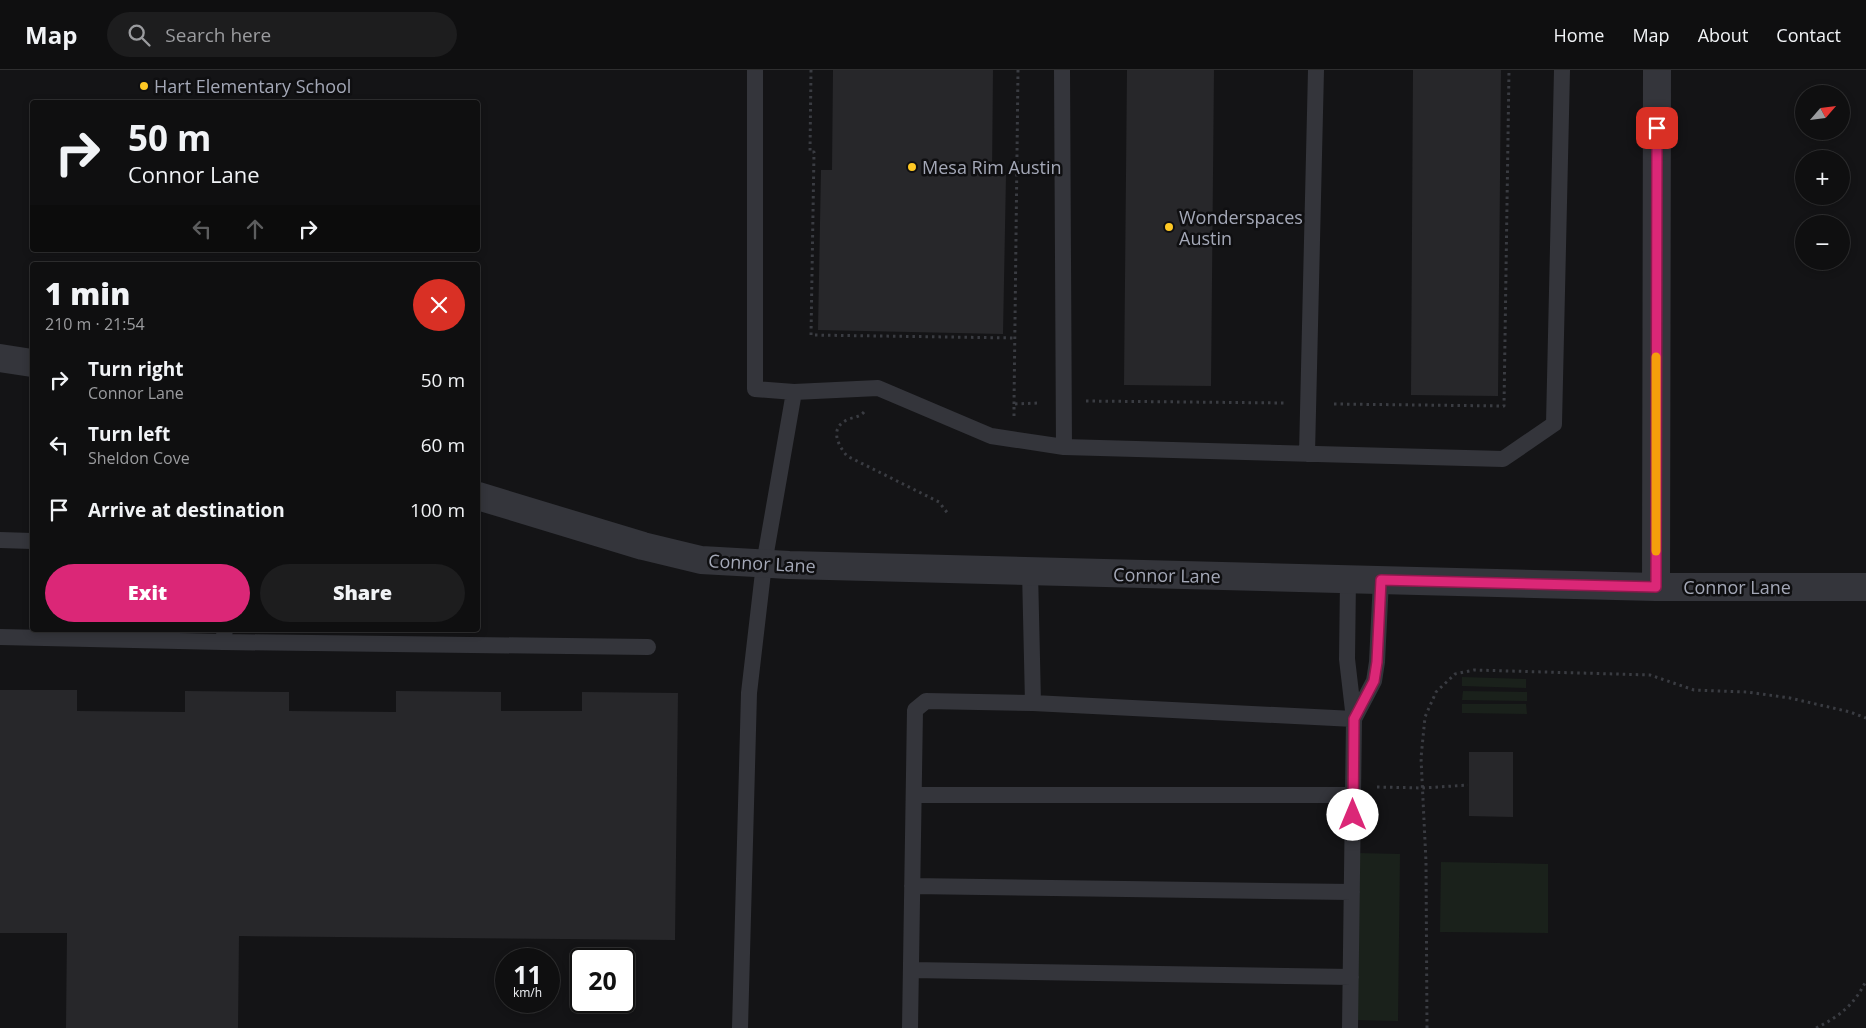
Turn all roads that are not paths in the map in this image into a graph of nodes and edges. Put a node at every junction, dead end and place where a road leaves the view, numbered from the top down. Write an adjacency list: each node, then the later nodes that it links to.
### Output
1 (755, 70): 8 (lane)
2 (1062, 70): 9 (lane)
3 (1316, 70): 10 (lane)
4 (1562, 70): 10 (lane)
5 (1657, 70): 18 (street)
6 (0, 358): 7 (street)
7 (30, 363)
8 (794, 392): 9 (lane); 14 (lane)
9 (1064, 447): 10 (lane)
10 (1307, 454)
11 (480, 497): 14 (street, Connor Lane)
12 (0, 540): 13 (lane)
13 (30, 541)
14 (764, 564): 15 (street, Connor Lane); 31 (lane)
15 (1030, 571): 16 (street, Connor Lane); 23 (lane)
16 (1348, 579): 17 (street, Connor Lane); 24 (lane)
17 (1381, 580): 18 (street, Connor Lane); 24 (lane)
18 (1656, 587): 19 (street, Connor Lane)
19 (1866, 587)
20 (224, 636): 21 (lane); 22 (lane)
21 (0, 637)
22 (648, 647)
23 (1033, 703): 24 (lane); 26 (lane)
24 (1354, 719): 25 (lane)
25 (1353, 791): 26 (lane); 28 (lane)
26 (914, 795): 27 (lane)
27 (912, 886): 28 (lane); 29 (lane)
28 (1352, 892): 30 (lane)
29 (911, 970): 30 (lane); 32 (lane)
30 (1351, 977): 33 (lane)
31 (740, 1028)
32 (910, 1028)
33 (1350, 1028)

